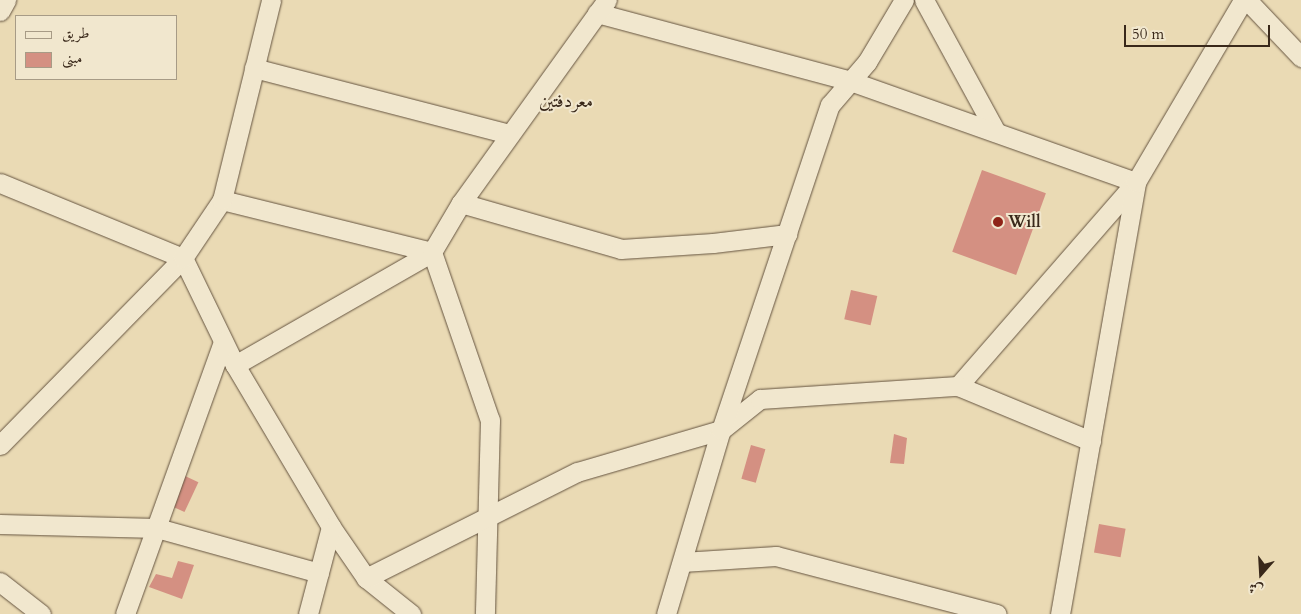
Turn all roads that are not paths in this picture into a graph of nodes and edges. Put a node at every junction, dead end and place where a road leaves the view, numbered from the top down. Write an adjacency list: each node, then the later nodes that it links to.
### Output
1 (6, 0): 8 (street)
2 (271, 0): 10 (street)
3 (904, 0): 11 (street)
4 (924, 0): 12 (street)
5 (1243, 0): 14 (street)
6 (1247, 0): 9 (street)
7 (602, 7): 11 (street); 13 (street)
8 (0, 11)
9 (1301, 57)
10 (254, 68): 13 (street); 16 (street)
11 (850, 81): 12 (street); 18 (street)
12 (996, 132): 14 (street)
13 (510, 134): 17 (street)
14 (1136, 182): 23 (street); 25 (street)
15 (0, 183): 20 (street)
16 (222, 200): 19 (street); 20 (street)
17 (461, 203): 18 (street); 19 (street)
18 (787, 234): 24 (street)
19 (432, 252): 22 (street); 27 (street)
20 (183, 258): 21 (street); 26 (street)
21 (223, 342): 22 (street); 30 (street)
22 (235, 365): 29 (street)
23 (958, 386): 24 (street); 25 (street)
24 (721, 430): 27 (street); 31 (street)
25 (1091, 441): 42 (street)
26 (0, 445)
27 (489, 516): 33 (street); 39 (street)
28 (0, 524): 30 (street)
29 (331, 527): 32 (street); 33 (street)
30 (157, 528): 32 (street); 36 (street)
31 (682, 562): 40 (street); 41 (street)
32 (319, 573): 37 (street)
33 (366, 578): 38 (street)
34 (0, 582): 35 (street)
35 (41, 614)
36 (125, 614)
37 (308, 614)
38 (411, 614)
39 (485, 614)
40 (666, 614)
41 (997, 614)
42 (1060, 614)

